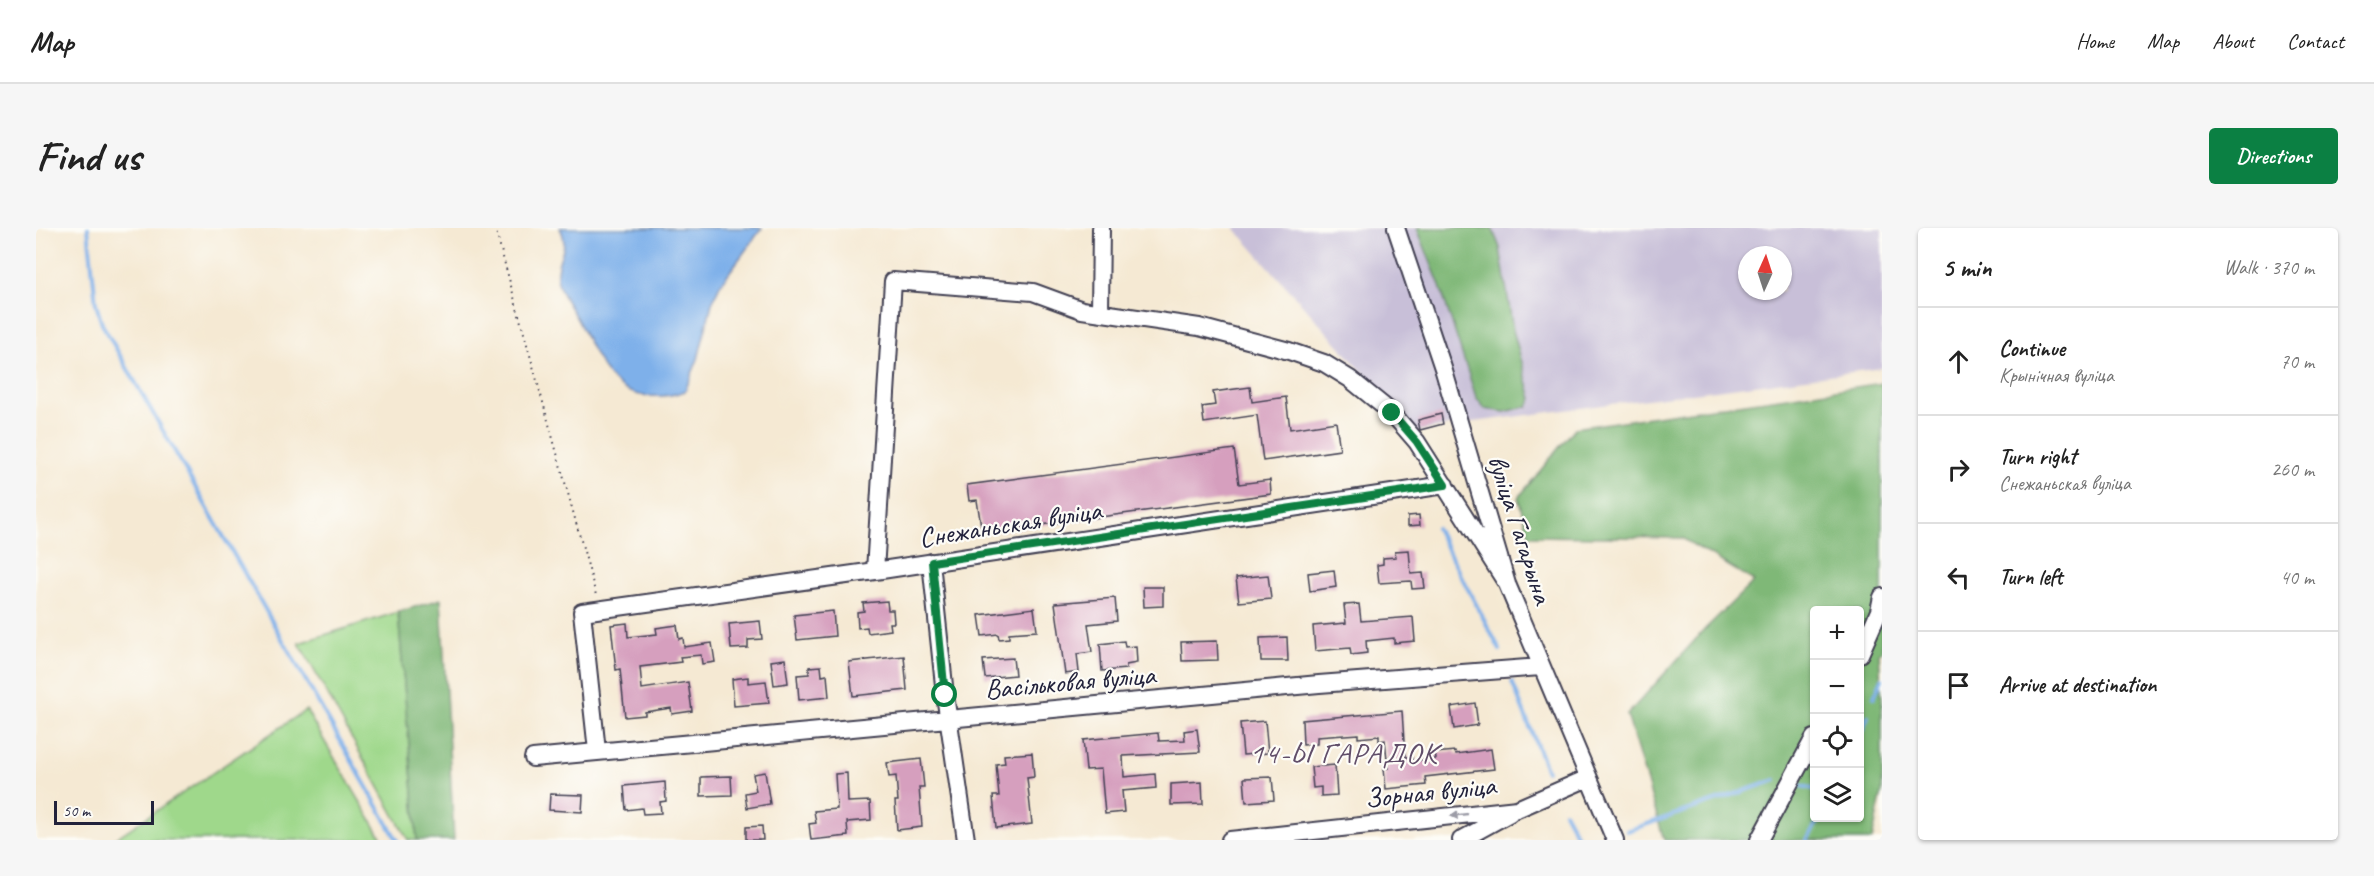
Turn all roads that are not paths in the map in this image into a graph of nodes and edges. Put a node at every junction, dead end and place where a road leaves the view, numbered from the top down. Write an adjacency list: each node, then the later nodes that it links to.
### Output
1 (1101, 228): 3 (street)
2 (1396, 228): 7 (street, вуліца Гагарына)
3 (1101, 312): 4 (street); 6 (street)
4 (1445, 485): 5 (street, Снежаньская вуліца); 7 (street)
5 (932, 562): 6 (street, Снежаньская вуліца); 11 (street)
6 (875, 571): 13 (street, Снежаньская вуліца)
7 (1507, 584): 10 (street, вуліца Гагарына)
8 (1882, 597): 9 (street)
9 (1864, 645)
10 (1541, 667): 11 (street, Васільковая вуліца); 15 (street, вуліца Гагарына)
11 (948, 719): 13 (street, Васільковая вуліца); 18 (street)
12 (1810, 747): 22 (street)
13 (597, 752): 14 (street, Васільковая вуліца)
14 (533, 758)
15 (1588, 778): 16 (street, Зорная вуліца); 21 (street, вуліца Гагарына)
16 (1517, 809): 17 (street, Зорная вуліца, one-way to 17); 20 (street)
17 (1346, 834): 19 (street, Зорная вуліца)
18 (966, 840)
19 (1230, 840)
20 (1461, 840)
21 (1615, 840)
22 (1759, 840)

